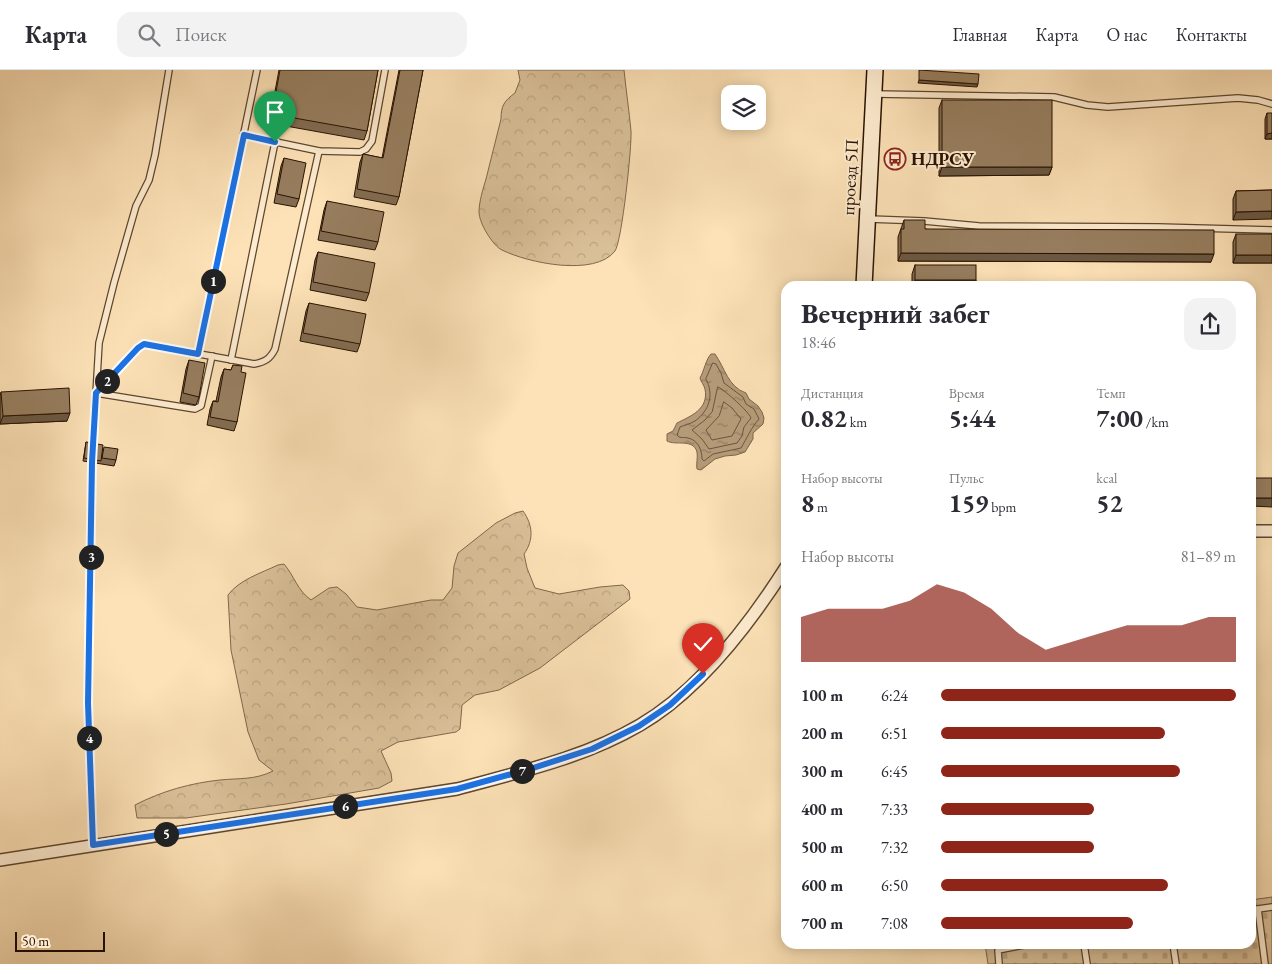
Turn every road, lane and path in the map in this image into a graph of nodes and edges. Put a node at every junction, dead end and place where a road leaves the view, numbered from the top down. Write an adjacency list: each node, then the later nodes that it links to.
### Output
1 (169, 70): 16 (lane)
2 (258, 70): 7 (lane)
3 (385, 70): 9 (lane)
4 (875, 70): 5 (street, проезд 5П)
5 (874, 94): 6 (lane); 10 (street, проезд 5П)
6 (1272, 104)
7 (244, 135): 8 (lane); 13 (lane)
8 (275, 142): 9 (lane); 15 (lane)
9 (318, 151): 15 (lane)
10 (867, 219): 11 (lane); 12 (street, проезд 5П)
11 (1272, 230)
12 (864, 281)
13 (198, 354): 14 (lane); 16 (lane)
14 (212, 356): 15 (lane); 16 (lane)
15 (231, 360)
16 (96, 393): 20 (lane)
17 (1256, 531): 18 (street)
18 (1272, 531)
19 (781, 574): 20 (street)
20 (93, 845): 21 (street)
21 (0, 860)
22 (1272, 907): 23 (lane)
23 (1256, 910)
24 (1256, 919): 31 (lane)
25 (1003, 949): 28 (lane)
26 (1085, 949): 29 (lane)
27 (1174, 949): 30 (lane)
28 (999, 964)
29 (1087, 964)
30 (1176, 964)
31 (1266, 964)

